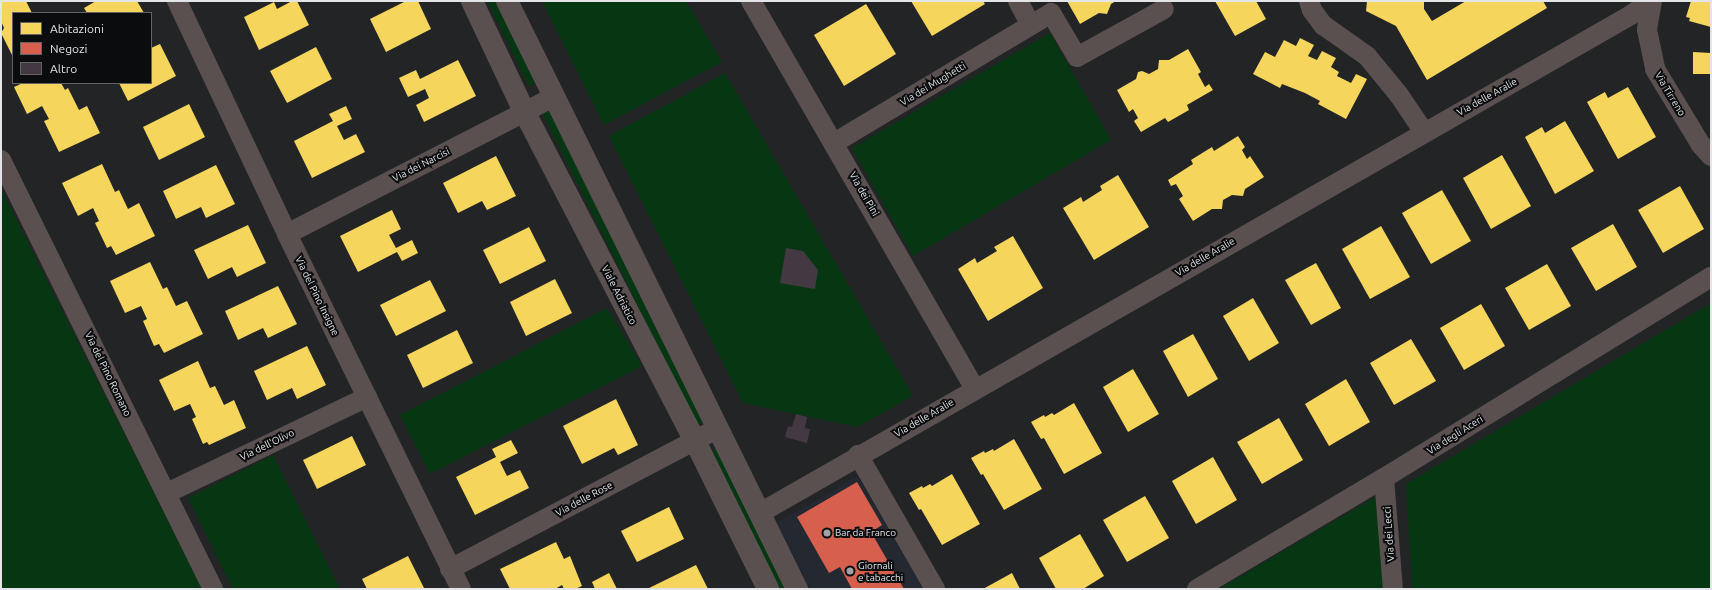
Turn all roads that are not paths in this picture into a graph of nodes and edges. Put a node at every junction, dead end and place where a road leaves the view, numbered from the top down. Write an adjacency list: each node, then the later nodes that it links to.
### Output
1 (177, 1): 17 (street, Via del Pino Insigne)
2 (472, 1): 12 (street, Viale Adriatico)
3 (507, 1): 11 (street)
4 (751, 1): 14 (street, Via dei Pini)
5 (1018, 1): 10 (street)
6 (1309, 1): 13 (street)
7 (1651, 1): 8 (street, Via delle Aralie); 15 (street, Via Tirreno)
8 (1629, 8): 13 (street, Via delle Aralie)
9 (1164, 9): 10 (street, Via dei Mughetti)
10 (1031, 25): 14 (street, Via dei Mughetti)
11 (555, 96): 12 (street, Via dei Narcisi); 21 (street)
12 (525, 112): 17 (street, Via dei Narcisi); 22 (street, Viale Adriatico)
13 (1424, 132): 19 (street, Via delle Aralie)
14 (834, 143): 19 (street, Via dei Pini)
15 (1711, 156)
16 (1, 160): 25 (street, Via del Pino Romano)
17 (287, 234): 20 (street, Via del Pino Insigne)
18 (1711, 277): 24 (street, Via degli Aceri)
19 (975, 388): 23 (street, Via delle Aralie)
20 (366, 397): 25 (street, Via dell'Olivo); 27 (street, Via del Pino Insigne)
21 (717, 429): 22 (street, Via delle Rose); 26 (street)
22 (695, 441): 27 (street, Via delle Rose); 30 (street, Viale Adriatico)
23 (858, 455): 26 (street, Via delle Aralie); 32 (street)
24 (1384, 478): 33 (street, Via degli Aceri); 34 (street, Via dei Lecci)
25 (167, 493): 28 (street, Via del Pino Romano)
26 (760, 513): 31 (street)
27 (450, 569): 29 (street, Via del Pino Insigne)
28 (213, 589)
29 (461, 589)
30 (768, 589)
31 (797, 589)
32 (934, 589)
33 (1197, 589)
34 (1393, 589)

